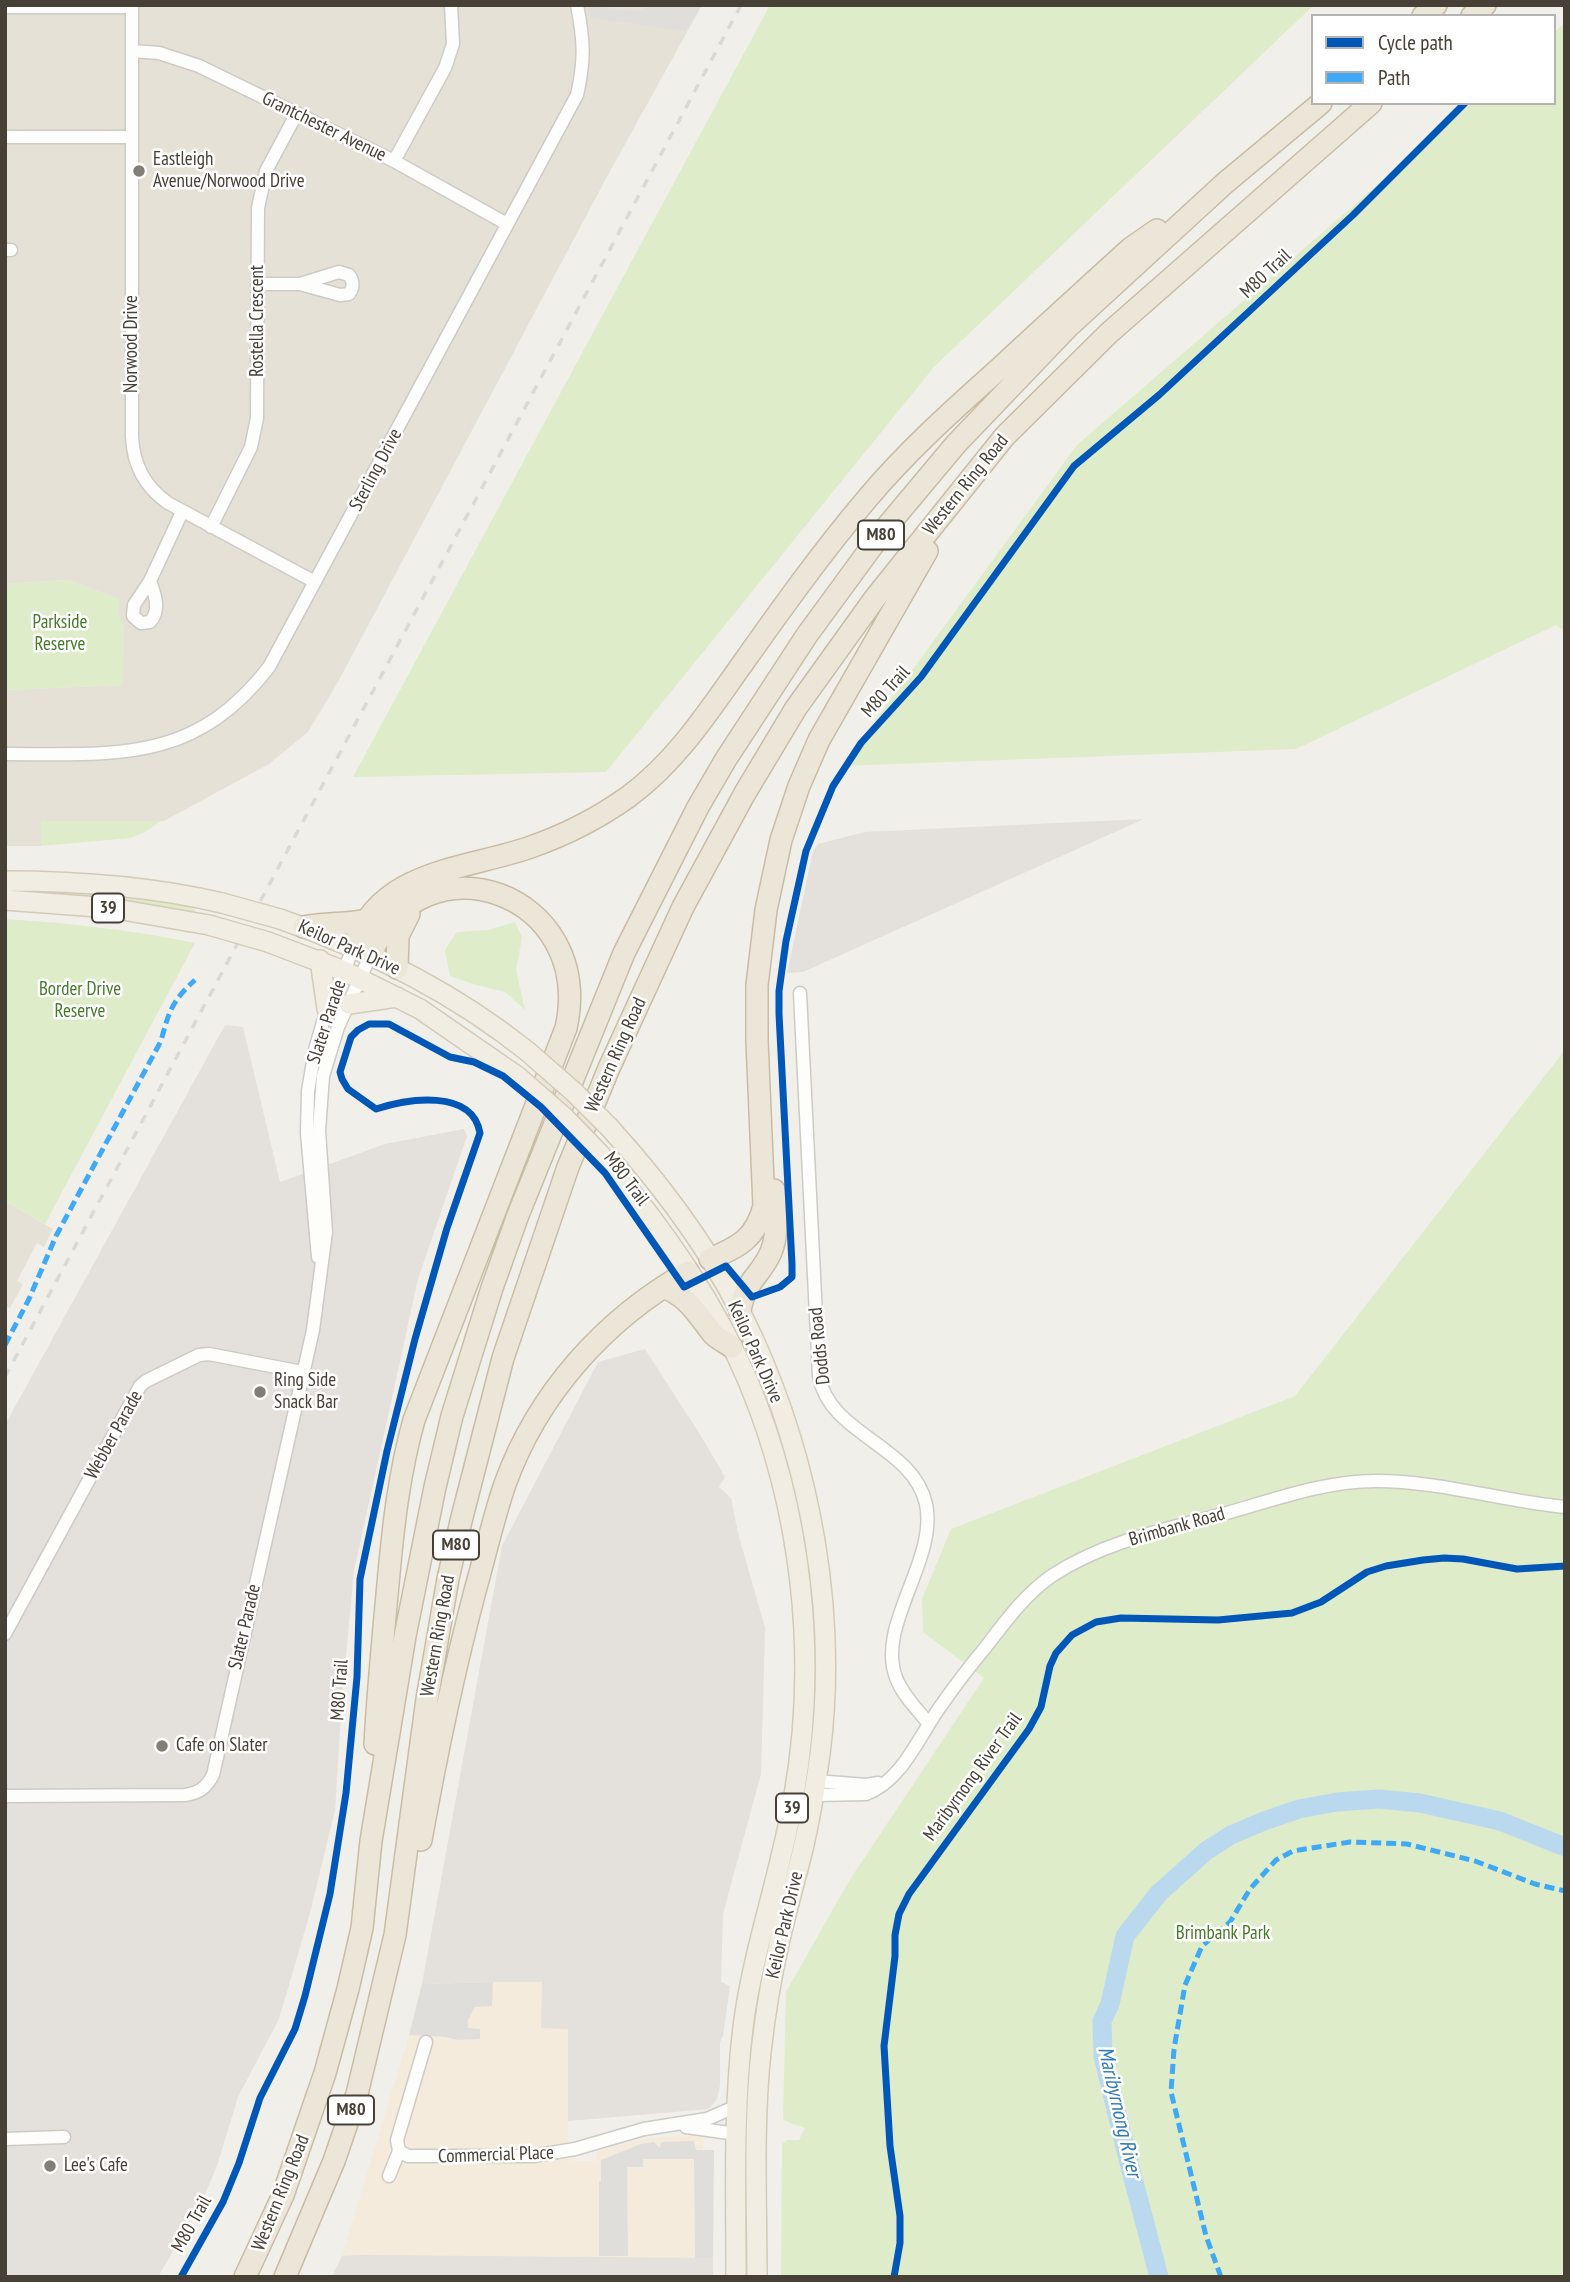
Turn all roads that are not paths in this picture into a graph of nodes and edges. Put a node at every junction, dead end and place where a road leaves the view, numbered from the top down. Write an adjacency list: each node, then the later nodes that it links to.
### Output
1 (451, 5): 11 (street)
2 (577, 5): 13 (street, Sterling Drive)
3 (132, 6): 4 (street); 5 (street, Norwood Drive)
4 (5, 7)
5 (133, 51): 8 (street, Grantchester Avenue); 10 (street, Norwood Drive)
6 (1319, 105): 12 (highway, Western Ring Road / M80)
7 (1369, 105): 16 (highway, Western Ring Road / M80)
8 (297, 113): 11 (street, Grantchester Avenue); 14 (street, Rostella Crescent)
9 (5, 137): 10 (street)
10 (132, 138): 17 (street, Norwood Drive)
11 (394, 161): 13 (street, Grantchester Avenue)
12 (1225, 183): 25 (highway); 47 (highway, Western Ring Road / M80)
13 (506, 224): 20 (street, Sterling Drive)
14 (259, 284): 15 (street); 18 (street, Rostella Crescent)
15 (300, 284)
16 (973, 478): 34 (highway); 48 (highway, Western Ring Road / M80)
17 (182, 512): 18 (street, Norwood Drive); 19 (street)
18 (211, 527): 20 (street, Norwood Drive)
19 (150, 581)
20 (316, 582): 21 (street, Sterling Drive)
21 (5, 754)
22 (5, 881): 26 (main road, Keilor Park Drive / 39, bridge)
23 (5, 900): 27 (main road, Keilor Park Drive / 39, bridge)
24 (419, 901): 28 (highway); 29 (highway); 47 (highway)
25 (367, 920): 26 (highway); 28 (highway)
26 (310, 929): 28 (main road, Keilor Park Drive / 39)
27 (320, 960): 28 (main road, Keilor Park Drive / 39); 33 (main road)
28 (356, 962): 29 (main road, Keilor Park Drive / 39); 31 (main road, Keilor Park Drive / 39); 32 (street, Slater Parade); 33 (street, Slater Parade)
29 (397, 968): 35 (main road, Keilor Park Drive / 39, bridge)
30 (800, 993): 44 (street, Dodds Road)
31 (397, 997): 32 (main road); 37 (main road, Keilor Park Drive / 39, bridge)
32 (349, 1004): 36 (street, Slater Parade)
33 (327, 1009): 36 (street, Slater Parade)
34 (758, 1077): 35 (highway); 39 (highway)
35 (710, 1259): 37 (main road); 39 (main road, Keilor Park Drive / 39)
36 (320, 1267): 41 (street, Slater Parade)
37 (688, 1272): 38 (highway); 40 (main road, Keilor Park Drive / 39)
38 (663, 1287): 40 (highway); 48 (highway)
39 (740, 1311): 45 (main road, Keilor Park Drive / 39)
40 (732, 1347): 45 (main road, Keilor Park Drive / 39)
41 (302, 1372): 43 (street, Webber Parade); 46 (street, Slater Parade)
42 (1565, 1507): 44 (street, Brimbank Road)
43 (5, 1634)
44 (929, 1724): 45 (street, Brimbank Road)
45 (808, 1790): 50 (main road, Keilor Park Drive / 39); 52 (main road, Keilor Park Drive / 39)
46 (5, 1796)
47 (371, 1841): 58 (highway, Western Ring Road / M80)
48 (395, 1936): 59 (highway, Western Ring Road / M80)
49 (426, 2042): 56 (street)
50 (737, 2106): 51 (street, Commercial Place); 53 (main road, Keilor Park Drive / 39)
51 (675, 2125): 53 (street, Commercial Place); 56 (street, Commercial Place)
52 (757, 2130): 53 (main road); 61 (main road, Keilor Park Drive / 39)
53 (737, 2134): 60 (main road, Keilor Park Drive / 39)
54 (64, 2137): 55 (street)
55 (5, 2138)
56 (399, 2151): 57 (street)
57 (389, 2176)
58 (244, 2277)
59 (285, 2277)
60 (736, 2277)
61 (757, 2277)

